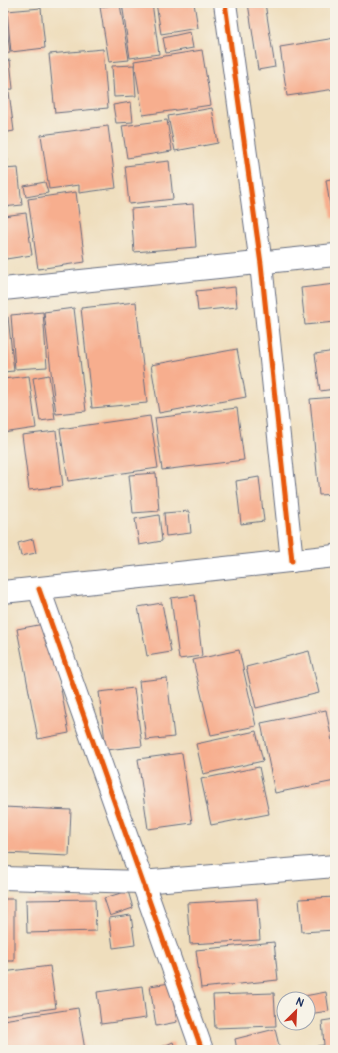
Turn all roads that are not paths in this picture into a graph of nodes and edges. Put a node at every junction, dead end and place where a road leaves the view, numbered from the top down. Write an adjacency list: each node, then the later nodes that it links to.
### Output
1 (225, 3): 3 (street)
2 (335, 255): 3 (street)
3 (261, 264): 4 (street); 6 (street)
4 (3, 289)
5 (335, 556): 6 (street)
6 (292, 561): 7 (street)
7 (39, 589): 8 (street); 11 (street)
8 (3, 592)
9 (335, 866): 11 (street)
10 (3, 878): 11 (street)
11 (141, 882): 12 (street)
12 (202, 1050)

